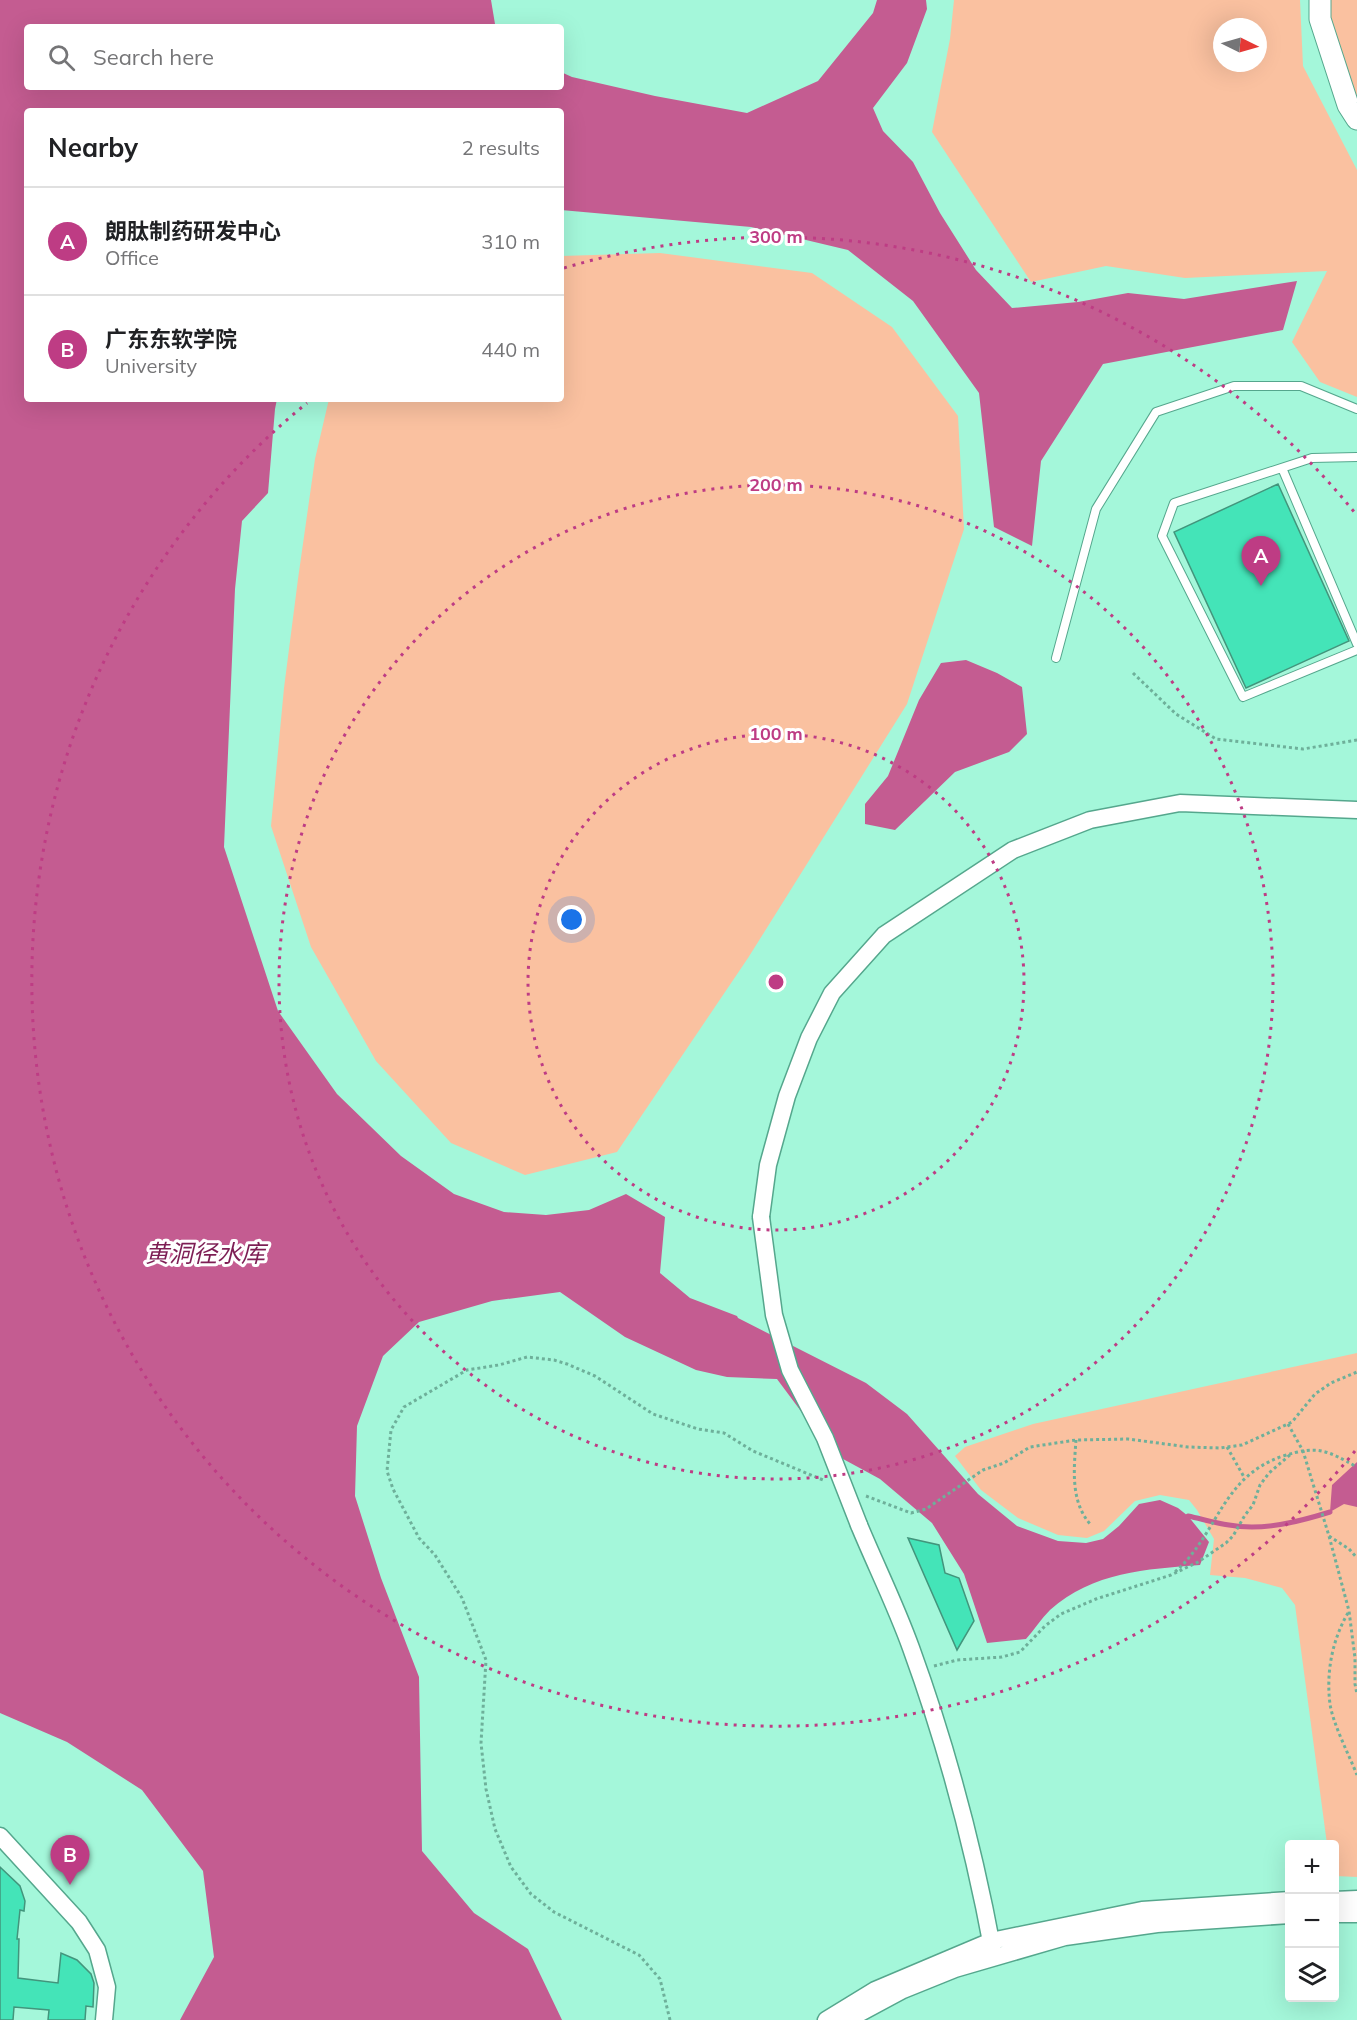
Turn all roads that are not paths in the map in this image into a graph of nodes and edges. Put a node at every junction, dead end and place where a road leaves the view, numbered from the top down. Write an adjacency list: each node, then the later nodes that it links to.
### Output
1 (1320, 0): 2 (street)
2 (1357, 119)
3 (1357, 409): 9 (lane)
4 (1357, 457): 5 (lane)
5 (1281, 468): 6 (lane); 8 (lane)
6 (1354, 631): 7 (lane)
7 (1357, 644)
8 (1357, 650)
9 (1056, 658)
10 (1357, 810): 18 (street, bridge)
11 (0, 1836): 19 (street)
12 (1357, 1899): 14 (street)
13 (1285, 1900): 18 (street)
14 (1339, 1900)
15 (1339, 1914): 16 (street)
16 (1357, 1914)
17 (1285, 1915): 18 (street)
18 (992, 1950): 20 (street); 21 (street)
19 (104, 2020)
20 (826, 2020)
21 (847, 2020)

